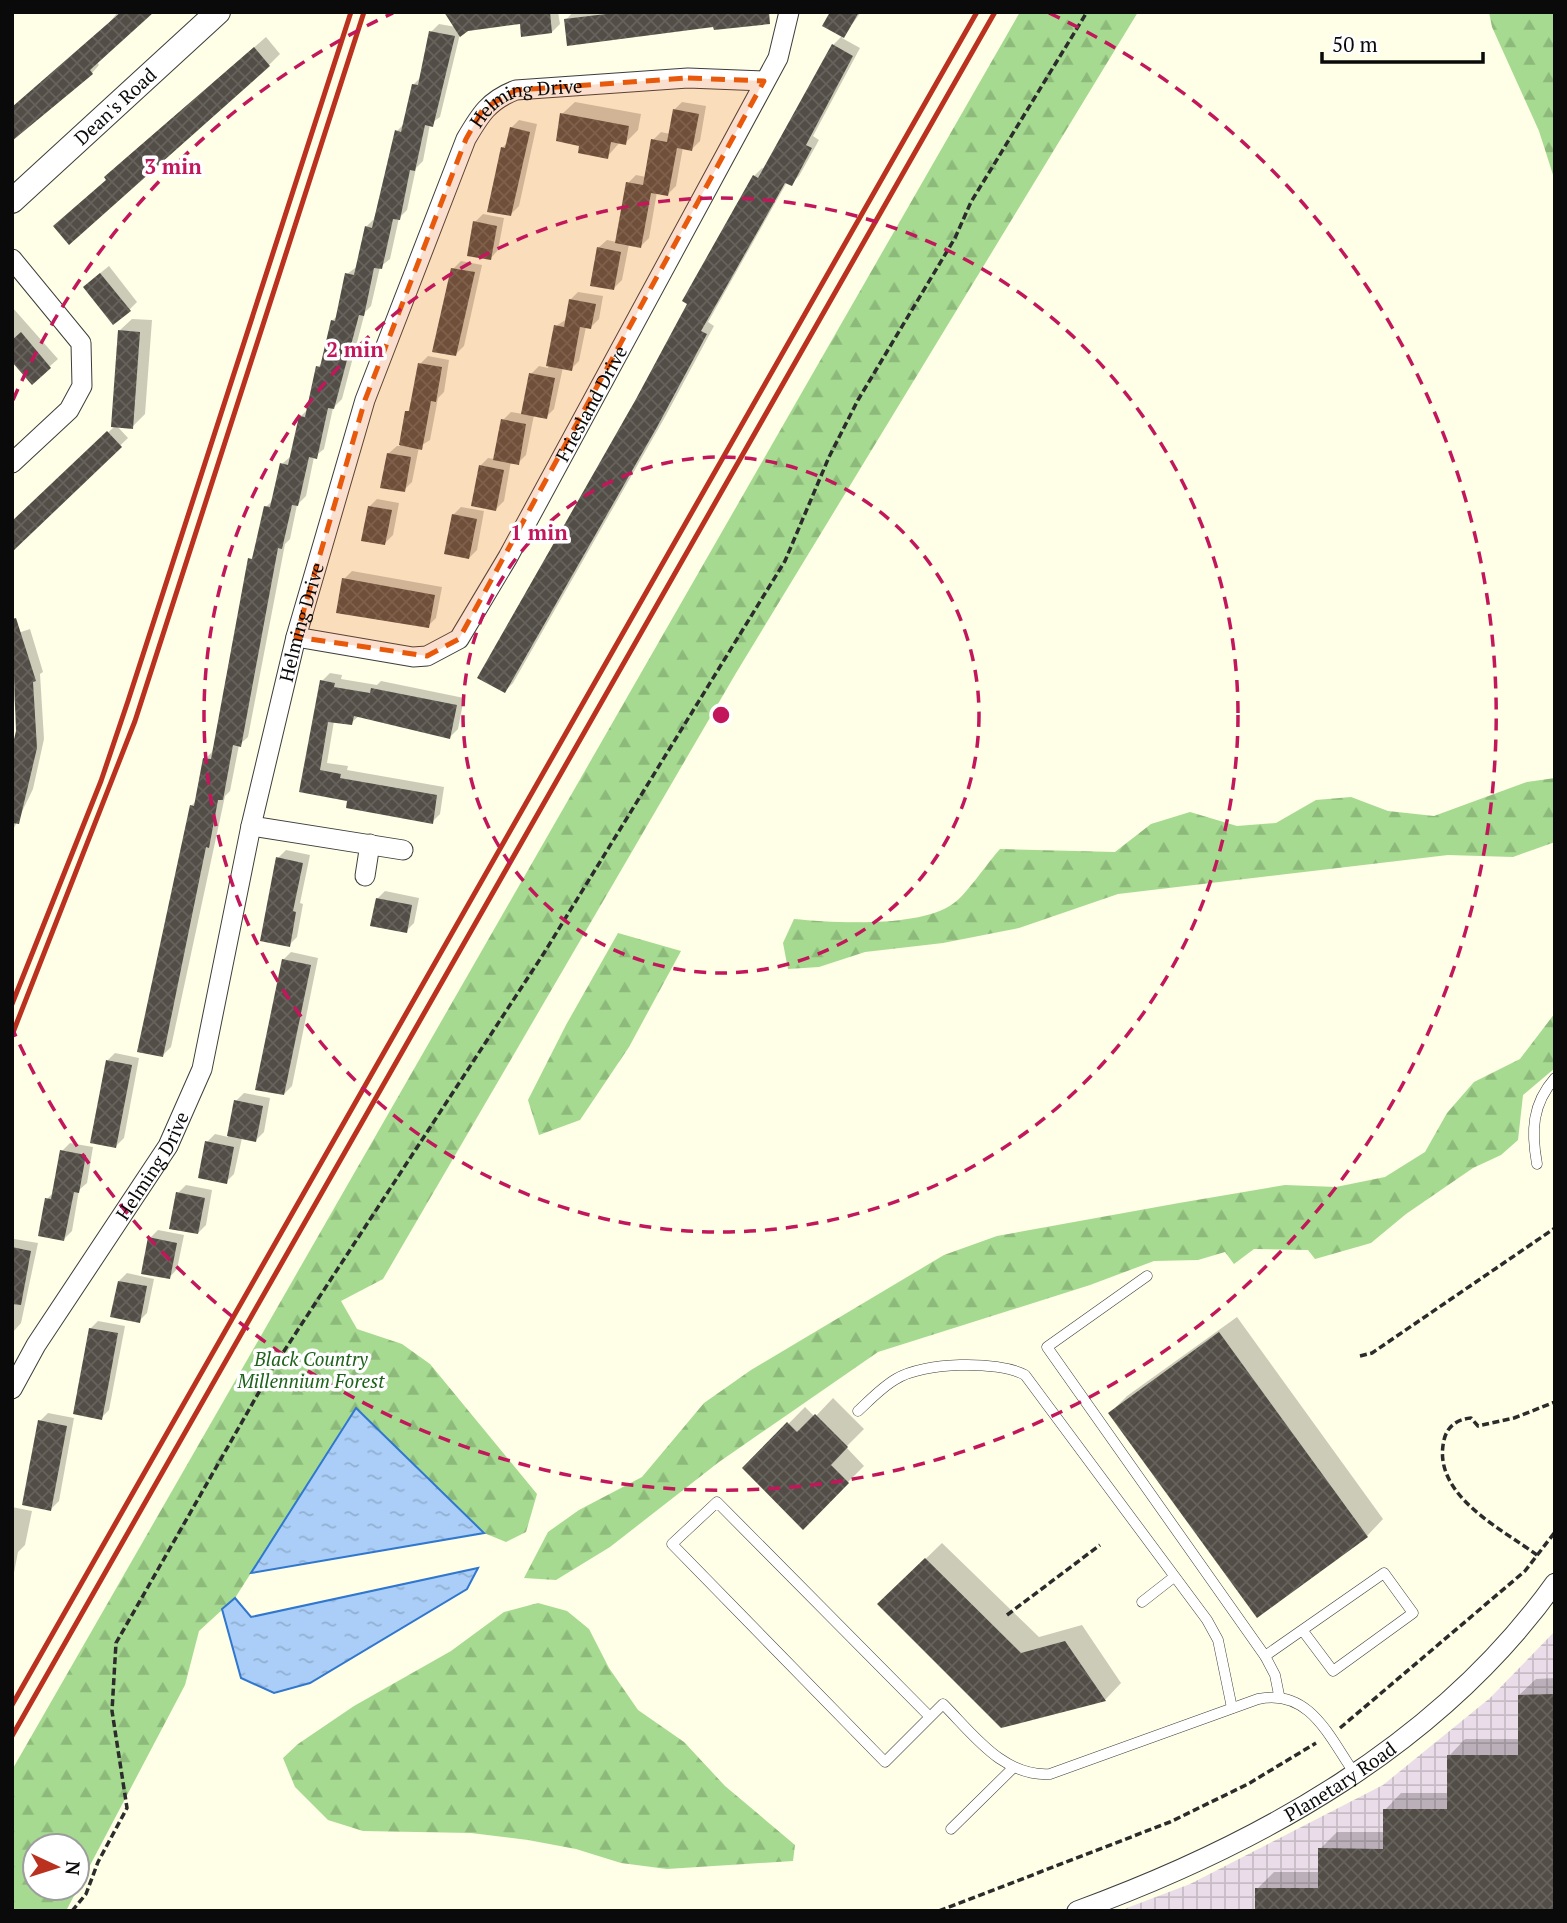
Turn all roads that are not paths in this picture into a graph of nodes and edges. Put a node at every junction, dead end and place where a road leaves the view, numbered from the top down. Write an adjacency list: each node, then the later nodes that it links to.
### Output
1 (219, 12): 4 (street, Dean's Road)
2 (789, 12): 3 (street, Friesland Drive)
3 (764, 81): 7 (street, Friesland Drive); 7 (street, Helming Drive)
4 (12, 201)
5 (12, 259): 6 (street)
6 (12, 463)
7 (296, 637): 8 (street, Helming Drive)
8 (251, 825): 9 (street); 15 (street, Helming Drive)
9 (370, 844): 10 (street); 11 (street)
10 (403, 850)
11 (365, 876)
12 (1555, 1078): 13 (lane)
13 (1537, 1164)
14 (1147, 1276): 21 (lane)
15 (12, 1389)
16 (858, 1411): 17 (lane)
17 (1174, 1577): 19 (lane); 23 (lane)
18 (1555, 1583): 26 (street, Planetary Road)
19 (1142, 1602)
20 (1303, 1631): 20 (lane); 21 (lane)
21 (1265, 1656): 22 (lane)
22 (1279, 1695): 23 (lane); 26 (lane)
23 (1232, 1708): 25 (lane)
24 (930, 1717): 24 (lane); 25 (lane)
25 (1013, 1768): 27 (lane)
26 (1355, 1774): 28 (street, Planetary Road)
27 (951, 1829)
28 (1077, 1911)

